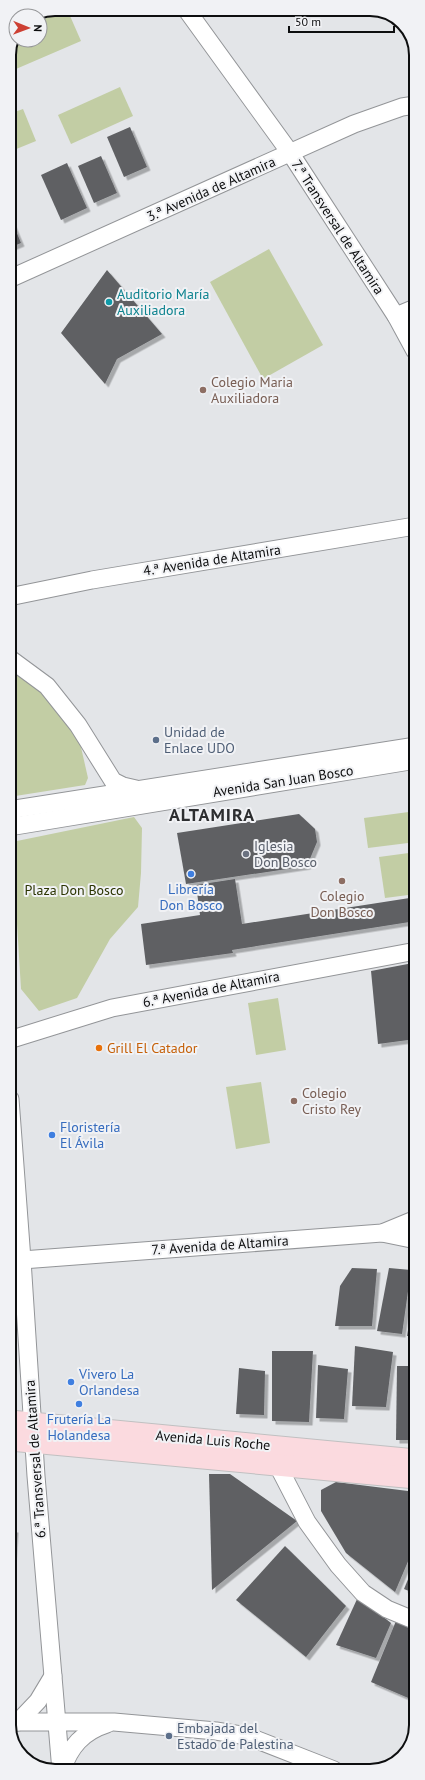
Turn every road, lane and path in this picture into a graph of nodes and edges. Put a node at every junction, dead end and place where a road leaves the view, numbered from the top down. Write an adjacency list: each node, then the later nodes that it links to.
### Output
1 (191, 16): 3 (street, 7.ª Transversal de Altamira)
2 (409, 106): 3 (street, 3.ª Avenida de Altamira)
3 (290, 154): 4 (street, 3.ª Avenida de Altamira); 6 (street, 7.ª Transversal de Altamira)
4 (16, 276)
5 (409, 311): 6 (street)
6 (396, 316): 7 (street, 7.ª Transversal de Altamira)
7 (409, 340)
8 (409, 527): 9 (street, 4.ª Avenida de Altamira)
9 (16, 596)
10 (16, 663): 13 (street)
11 (409, 747): 13 (street, Avenida San Juan Bosco)
12 (409, 761): 15 (street, Avenida San Juan Bosco)
13 (142, 790): 14 (street, Avenida San Juan Bosco)
14 (16, 809)
15 (16, 826)
16 (409, 952): 17 (street, 6.ª Avenida de Altamira)
17 (16, 1038)
18 (16, 1180): 22 (street, 6.ª Transversal de Altamira)
19 (409, 1222): 20 (street, 7.ª Avenida de Altamira)
20 (382, 1233): 21 (street); 22 (street, 7.ª Avenida de Altamira)
21 (409, 1239)
22 (22, 1260): 24 (street, 6.ª Transversal de Altamira)
23 (16, 1424): 24 (main road, Avenida Luis Roche)
24 (33, 1433): 25 (main road, Avenida Luis Roche); 26 (main road, Avenida Luis Roche); 27 (main road, Avenida Luis Roche); 30 (street, 6.ª Transversal de Altamira)
25 (16, 1438)
26 (409, 1460)
27 (277, 1464): 28 (main road, Avenida Luis Roche); 29 (street)
28 (409, 1477)
29 (409, 1618)
30 (53, 1676): 31 (street); 34 (street, 6.ª Transversal de Altamira)
31 (16, 1720)
32 (16, 1722): 34 (street)
33 (114, 1722): 34 (street); 36 (street); 37 (street)
34 (57, 1723): 35 (street, 6.ª Transversal de Altamira)
35 (61, 1764)
36 (64, 1764)
37 (319, 1764)

